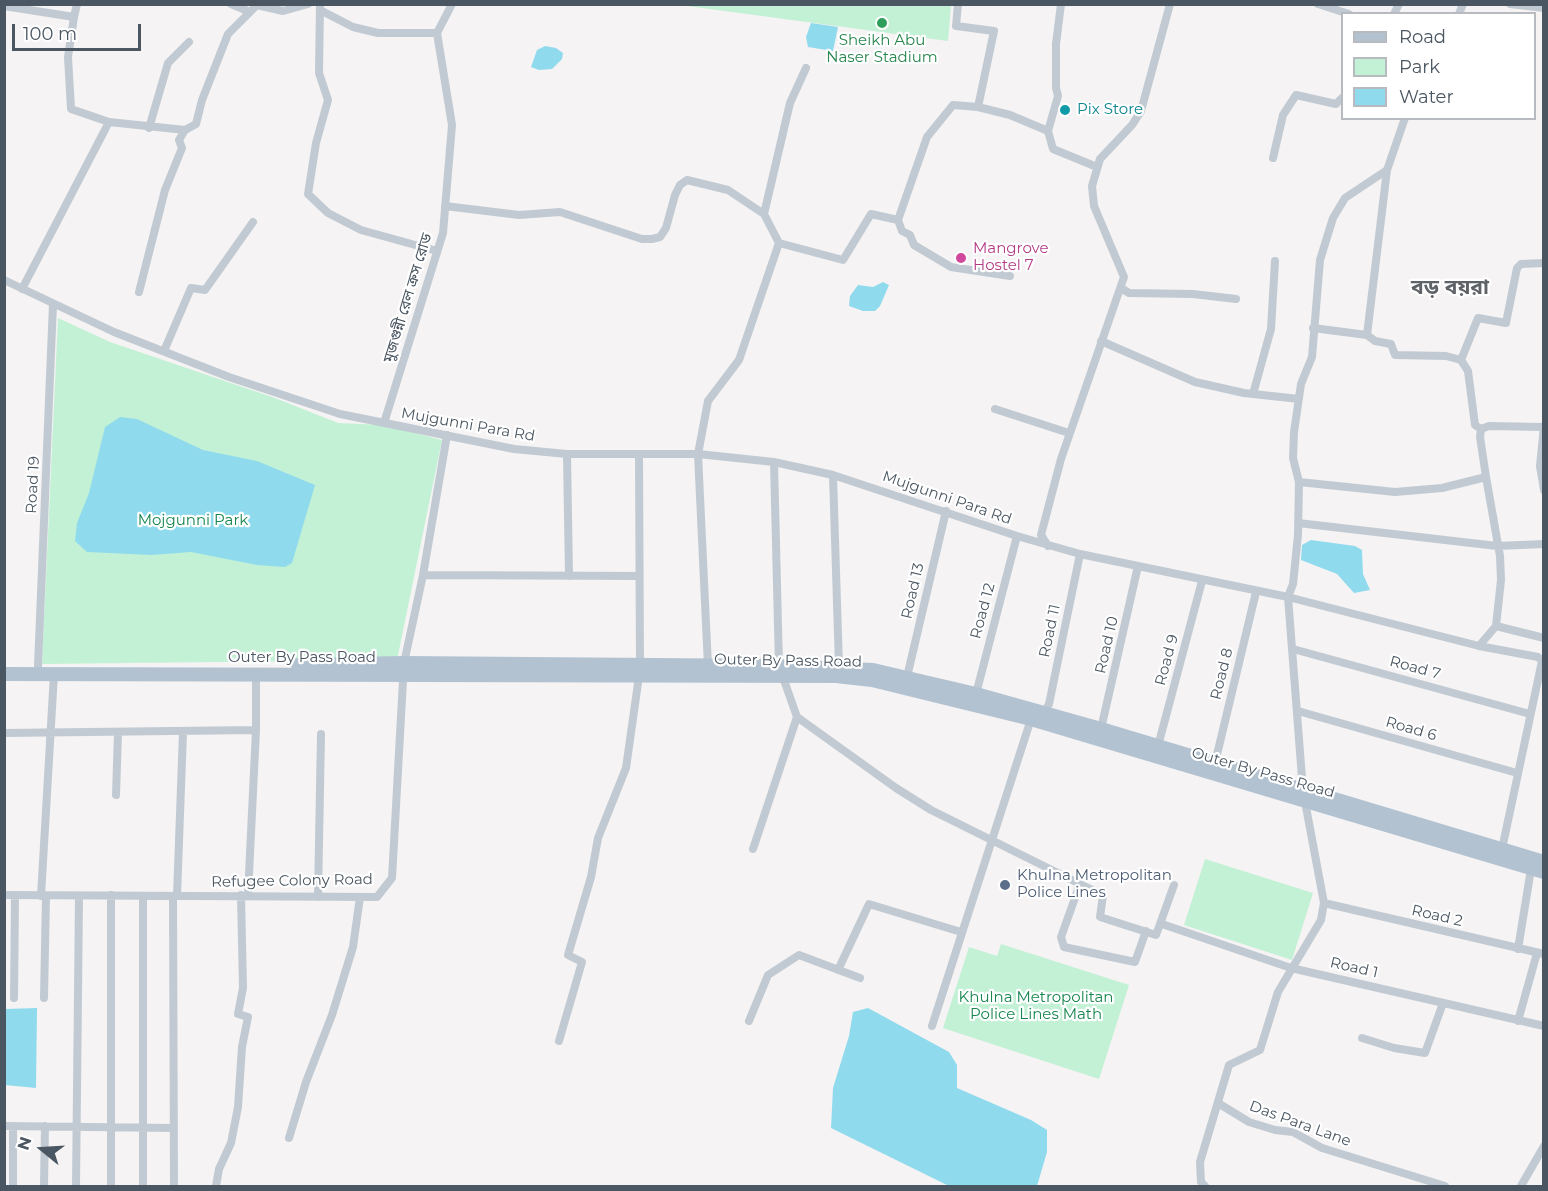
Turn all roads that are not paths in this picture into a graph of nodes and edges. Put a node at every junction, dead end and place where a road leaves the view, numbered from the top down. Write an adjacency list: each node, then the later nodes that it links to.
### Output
1 (78, 4): 15 (street)
2 (231, 4): 13 (street)
3 (308, 4): 13 (street)
4 (452, 4): 16 (street)
5 (958, 4): 20 (street)
6 (1061, 4): 25 (street)
7 (1170, 4): 27 (street)
8 (1318, 4): 14 (street)
9 (1510, 4): 12 (street)
10 (4, 6): 15 (street)
11 (320, 7): 16 (street); 34 (street)
12 (1544, 8)
13 (250, 12): 24 (street)
14 (1343, 12)
15 (74, 17): 22 (street)
16 (436, 33): 29 (street, মুজগুন্নী রেল ক্রস রোড)
17 (189, 42): 23 (street)
18 (806, 68): 30 (street)
19 (1341, 99): 26 (street)
20 (978, 107): 25 (street); 31 (street)
21 (1404, 120): 28 (street)
22 (109, 122): 23 (street); 40 (street)
23 (149, 128): 24 (street)
24 (185, 130): 41 (street)
25 (1048, 131): 27 (street)
26 (1273, 158)
27 (1097, 167): 39 (street)
28 (1387, 170): 44 (street); 45 (street)
29 (445, 206): 30 (street); 34 (street, মুজগুন্নী রেল ক্রস রোড)
30 (764, 214): 33 (street)
31 (898, 220): 33 (street); 37 (street)
32 (253, 222): 47 (street)
33 (779, 243): 59 (street)
34 (437, 251): 52 (street, মুজগুন্নী রেল ক্রস রোড)
35 (1275, 261): 49 (street)
36 (1544, 263): 48 (street)
37 (1010, 276)
38 (4, 280): 40 (street, Mujgunni Para Rd)
39 (1121, 288): 42 (street); 46 (street)
40 (22, 289): 43 (street, Mujgunni Para Rd)
41 (140, 292)
42 (1236, 300)
43 (53, 304): 47 (street, Mujgunni Para Rd); 84 (street, Road 19)
44 (1313, 328): 45 (street); 50 (street)
45 (1367, 335): 48 (street)
46 (1101, 341): 49 (street); 55 (street)
47 (164, 351): 52 (street, Mujgunni Para Rd)
48 (1461, 360): 54 (street)
49 (1253, 394): 50 (street)
50 (1299, 399): 63 (street)
51 (995, 410): 55 (street)
52 (384, 423): 56 (street, Mujgunni Para Rd)
53 (1543, 426): 54 (street); 64 (street)
54 (1481, 429): 62 (street)
55 (1069, 434): 69 (street)
56 (447, 435): 57 (street, Mujgunni Para Rd); 73 (street)
57 (567, 454): 58 (street, Mujgunni Para Rd); 74 (street)
58 (639, 454): 59 (street, Mujgunni Para Rd); 75 (street)
59 (698, 454): 60 (street, Mujgunni Para Rd); 85 (street)
60 (774, 462): 61 (street, Mujgunni Para Rd); 89 (street)
61 (833, 475): 65 (street, Mujgunni Para Rd); 86 (street)
62 (1486, 477): 63 (street); 70 (street)
63 (1299, 482): 66 (street)
64 (1544, 490)
65 (946, 511): 67 (street, Mujgunni Para Rd); 93 (street, Road 13)
66 (1298, 523): 70 (street); 78 (street)
67 (1017, 536): 69 (street, Mujgunni Para Rd); 94 (street, Road 12)
68 (1544, 544): 70 (street)
69 (1048, 546): 71 (street, Mujgunni Para Rd)
70 (1497, 546): 79 (street)
71 (1080, 554): 72 (street, Mujgunni Para Rd); 97 (street, Road 11)
72 (1138, 566): 76 (street, Mujgunni Para Rd); 99 (street, Road 10)
73 (423, 575): 74 (street); 87 (street)
74 (569, 576): 75 (street)
75 (639, 576): 88 (street)
76 (1202, 581): 77 (street, Mujgunni Para Rd); 106 (street, Road 9)
77 (1256, 592): 78 (street, Mujgunni Para Rd); 107 (street, Road 8)
78 (1288, 597): 81 (street, Mujgunni Para Rd); 82 (street)
79 (1496, 626): 80 (street); 81 (street)
80 (1544, 638)
81 (1479, 646): 96 (street, Mujgunni Para Rd)
82 (1293, 649): 95 (street); 96 (street, Road 7)
83 (4, 665): 84 (main road, Outer By Pass Road)
84 (38, 666): 87 (main road, Outer By Pass Road)
85 (708, 666): 88 (main road, Outer By Pass Road); 89 (main road, Outer By Pass Road)
86 (839, 667): 89 (main road, Outer By Pass Road); 93 (main road, Outer By Pass Road)
87 (404, 669): 88 (main road, Outer By Pass Road); 92 (main road, Outer By Pass Road); 127 (street, Refugee Colony Road)
88 (640, 671): 89 (main road, Outer By Pass Road); 145 (street)
89 (780, 671): 97 (main road, Outer By Pass Road); 98 (street)
90 (4, 674): 91 (main road, Outer By Pass Road)
91 (54, 674): 92 (main road, Outer By Pass Road); 101 (street)
92 (256, 674): 100 (street)
93 (907, 677): 94 (main road, Outer By Pass Road)
94 (976, 694): 97 (main road, Outer By Pass Road)
95 (1298, 711): 108 (street, Road 6); 110 (street)
96 (1530, 714): 108 (street)
97 (1037, 716): 99 (main road, Outer By Pass Road); 110 (main road, Outer By Pass Road); 111 (street, Road 11)
98 (797, 717): 111 (street); 112 (street)
99 (1101, 729): 106 (main road, Outer By Pass Road)
100 (256, 730): 103 (street); 120 (street)
101 (49, 732): 102 (street); 104 (street); 121 (street)
102 (118, 732): 103 (street); 109 (street)
103 (183, 732): 124 (street)
104 (4, 733)
105 (321, 734): 126 (street)
106 (1158, 746): 107 (main road, Outer By Pass Road)
107 (1215, 763): 110 (main road, Outer By Pass Road)
108 (1516, 773): 113 (street)
109 (116, 795)
110 (1304, 797): 113 (main road, Outer By Pass Road); 115 (main road, Outer By Pass Road); 128 (street)
111 (990, 838): 116 (street); 131 (street, Road 11)
112 (753, 849)
113 (1502, 849): 114 (main road, Outer By Pass Road)
114 (1544, 862)
115 (1537, 871): 132 (street)
116 (1080, 884): 130 (street); 130 (street)
117 (1174, 885): 129 (street)
118 (4, 895): 119 (street, Refugee Colony Road)
119 (15, 895): 121 (street, Refugee Colony Road); 137 (street)
120 (245, 895): 124 (street, Refugee Colony Road); 126 (street, Refugee Colony Road); 161 (street)
121 (44, 896): 122 (street, Refugee Colony Road); 138 (street)
122 (79, 896): 123 (street, Refugee Colony Road); 150 (street)
123 (111, 896): 125 (street, Refugee Colony Road); 149 (street)
124 (175, 896): 125 (street, Refugee Colony Road); 152 (street)
125 (143, 897): 151 (street)
126 (318, 897): 127 (street, Refugee Colony Road)
127 (360, 897): 153 (street)
128 (1324, 903): 132 (street, Road 2); 134 (street)
129 (1162, 924): 130 (street); 134 (street, Road 1)
130 (1146, 931)
131 (961, 932): 135 (street); 142 (street, Road 11)
132 (1518, 949): 133 (street, Road 2)
133 (1540, 953): 141 (street)
134 (1291, 968): 139 (street, Road 1); 146 (street)
135 (838, 970): 136 (street); 140 (street)
136 (860, 978)
137 (14, 998)
138 (45, 998)
139 (1443, 1003): 141 (street, Road 1); 144 (street)
140 (749, 1021)
141 (1518, 1021): 143 (street, Road 1)
142 (932, 1026)
143 (1544, 1026)
144 (1362, 1038)
145 (559, 1041)
146 (1218, 1103): 162 (street); 163 (street, Das Para Lane)
147 (9, 1126): 148 (street); 155 (street)
148 (45, 1126): 150 (street); 156 (street)
149 (111, 1126): 150 (street); 151 (street); 158 (street)
150 (75, 1127): 157 (street)
151 (143, 1128): 152 (street); 159 (street)
152 (174, 1128): 160 (street)
153 (289, 1138)
154 (1544, 1146): 164 (street)
155 (13, 1186)
156 (44, 1186)
157 (76, 1186)
158 (111, 1186)
159 (143, 1186)
160 (174, 1186)
161 (216, 1186)
162 (1205, 1186)
163 (1445, 1186)
164 (1521, 1186)

